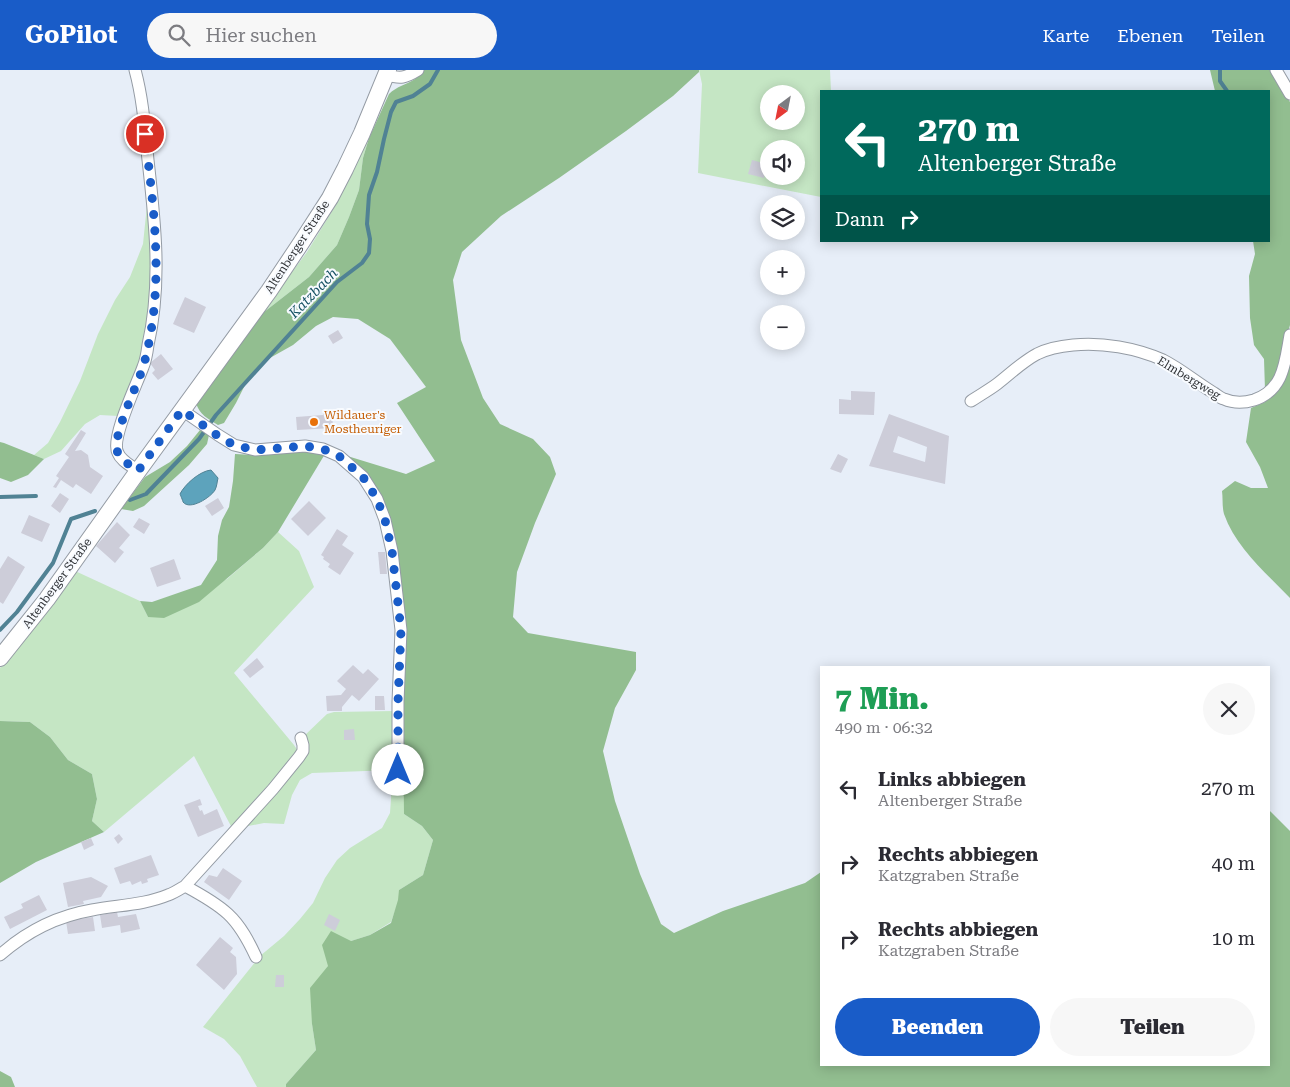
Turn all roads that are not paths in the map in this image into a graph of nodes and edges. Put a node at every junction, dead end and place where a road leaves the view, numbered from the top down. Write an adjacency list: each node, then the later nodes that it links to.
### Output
1 (135, 70): 9 (street)
2 (418, 70): 4 (street)
3 (1276, 70): 5 (street)
4 (387, 72): 8 (street, Altenberger Straße)
5 (1290, 94)
6 (1290, 335): 7 (street, Elmbergweg)
7 (971, 401)
8 (182, 410): 9 (street, Altenberger Straße); 12 (street)
9 (138, 471): 10 (street, Altenberger Straße)
10 (0, 658)
11 (301, 738): 13 (street)
12 (398, 770)
13 (185, 886): 14 (street); 15 (street)
14 (0, 955)
15 (256, 957)

